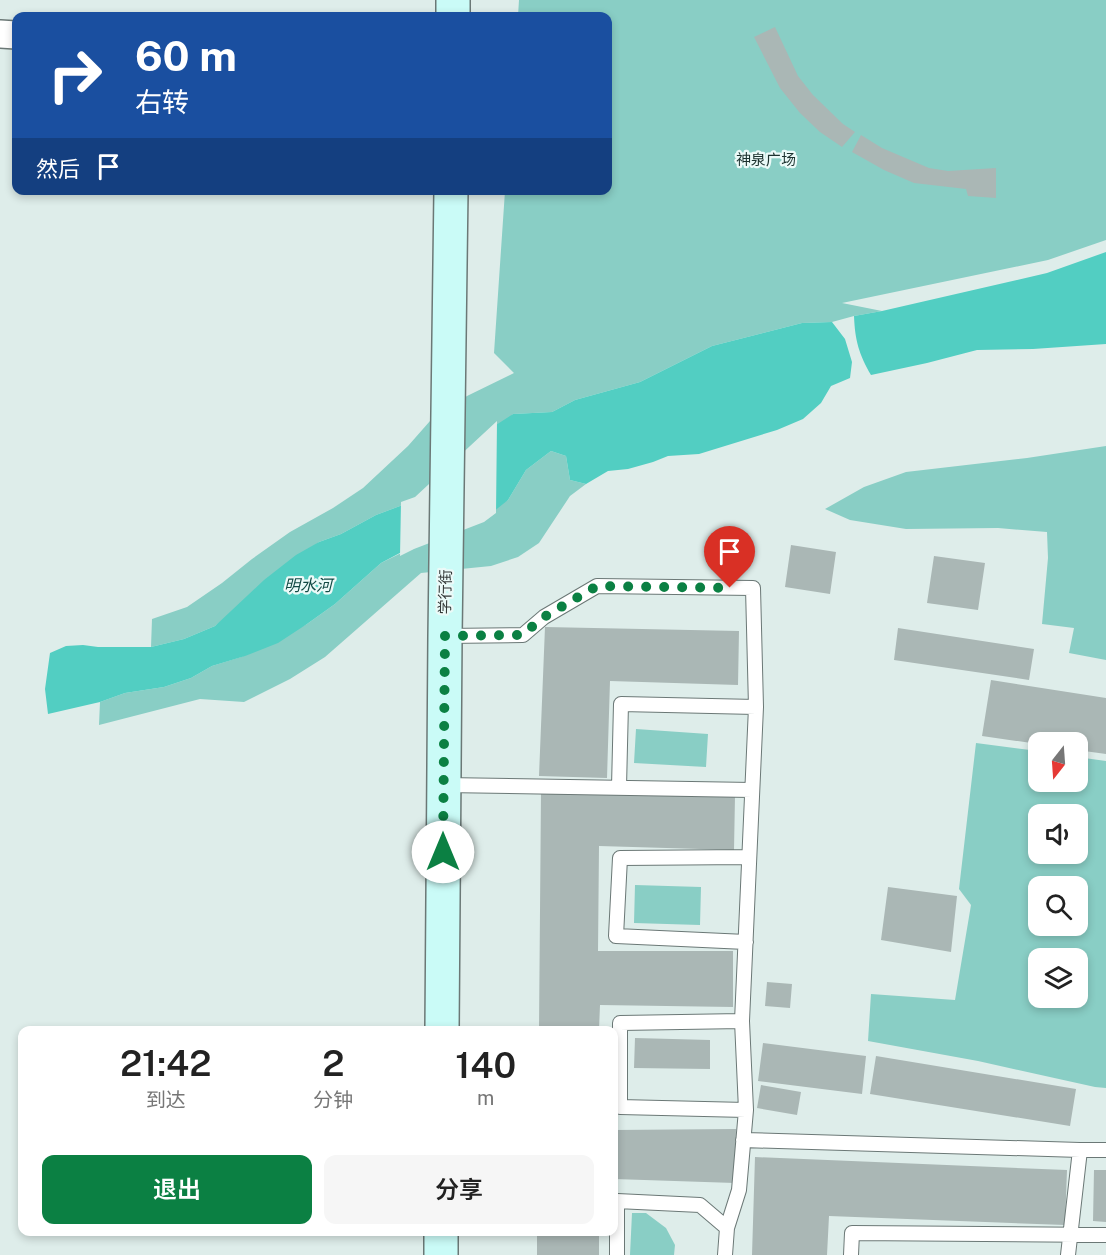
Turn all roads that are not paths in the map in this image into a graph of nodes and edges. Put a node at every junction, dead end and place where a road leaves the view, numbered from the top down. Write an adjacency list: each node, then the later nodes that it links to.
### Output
1 (451, 195): 2 (street, 学行街)
2 (445, 636): 3 (lane); 4 (street, 学行街)
3 (756, 707): 5 (lane); 6 (lane)
4 (444, 785): 5 (lane); 10 (street, 学行街)
5 (619, 788): 6 (lane)
6 (753, 790): 7 (lane)
7 (750, 857): 8 (lane); 8 (lane)
8 (746, 942): 9 (lane)
9 (742, 1021): 11 (lane); 11 (lane)
10 (442, 1026)
11 (746, 1110): 12 (lane)
12 (743, 1140): 13 (lane); 16 (lane)
13 (1080, 1150): 14 (lane); 17 (lane)
14 (1106, 1150)
15 (618, 1201): 16 (lane)
16 (727, 1228): 23 (lane)
17 (1070, 1234): 18 (lane); 24 (lane); 25 (lane)
18 (1106, 1234)
19 (441, 1236): 21 (street)
20 (618, 1236): 22 (lane)
21 (441, 1255)
22 (618, 1255)
23 (725, 1255)
24 (850, 1255)
25 (1068, 1255)

